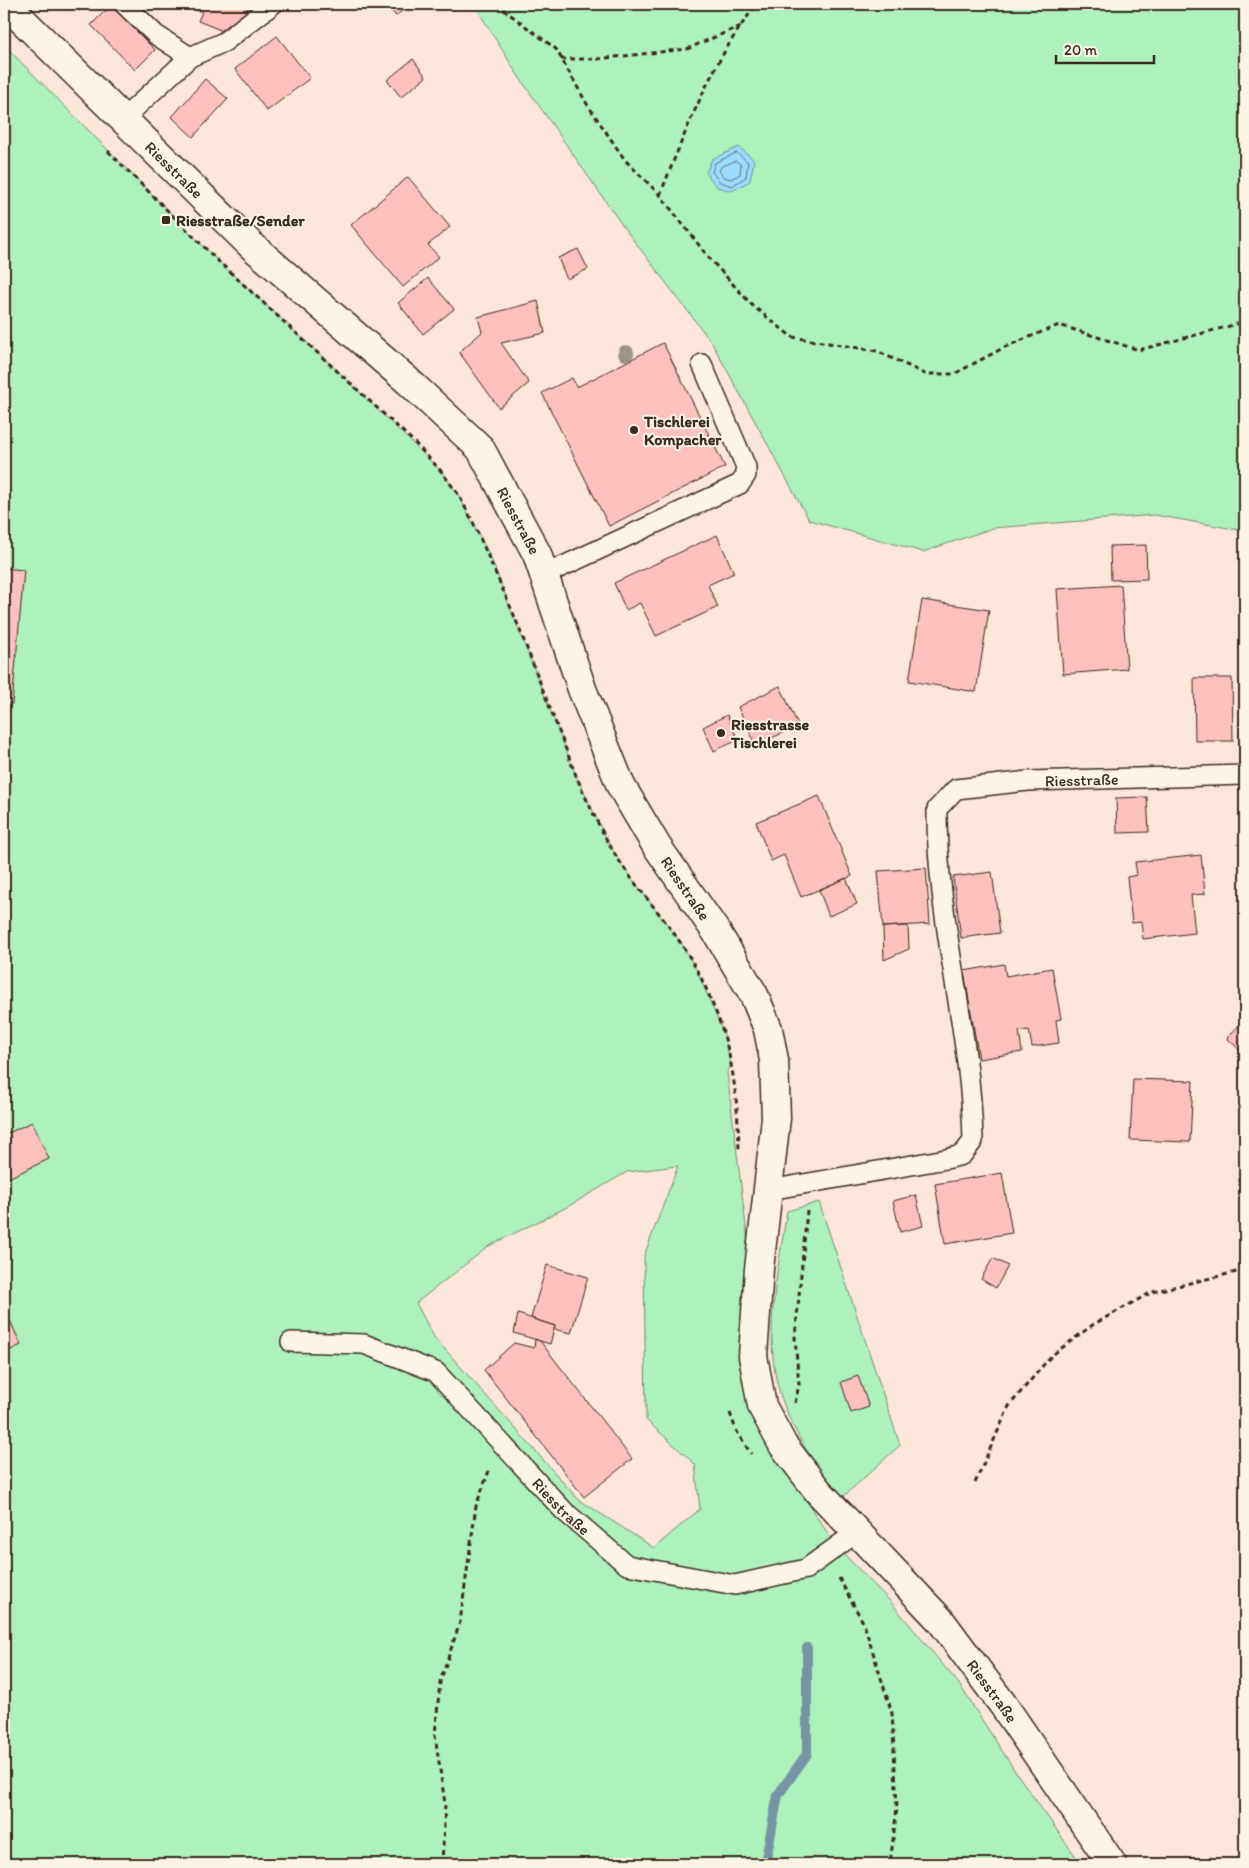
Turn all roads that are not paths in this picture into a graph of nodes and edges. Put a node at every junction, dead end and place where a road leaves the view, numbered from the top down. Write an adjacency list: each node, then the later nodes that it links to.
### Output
1 (6, 4): 5 (main road, Riesstraße)
2 (124, 4): 4 (lane)
3 (273, 4): 4 (lane)
4 (190, 57): 5 (lane)
5 (124, 118): 7 (main road, Riesstraße)
6 (702, 364): 7 (lane)
7 (544, 576): 9 (main road, Riesstraße)
8 (1245, 775): 9 (lane, Riesstraße)
9 (769, 1190): 11 (main road, Riesstraße)
10 (291, 1342): 11 (lane, Riesstraße)
11 (857, 1532): 12 (main road, Riesstraße)
12 (1112, 1864)

